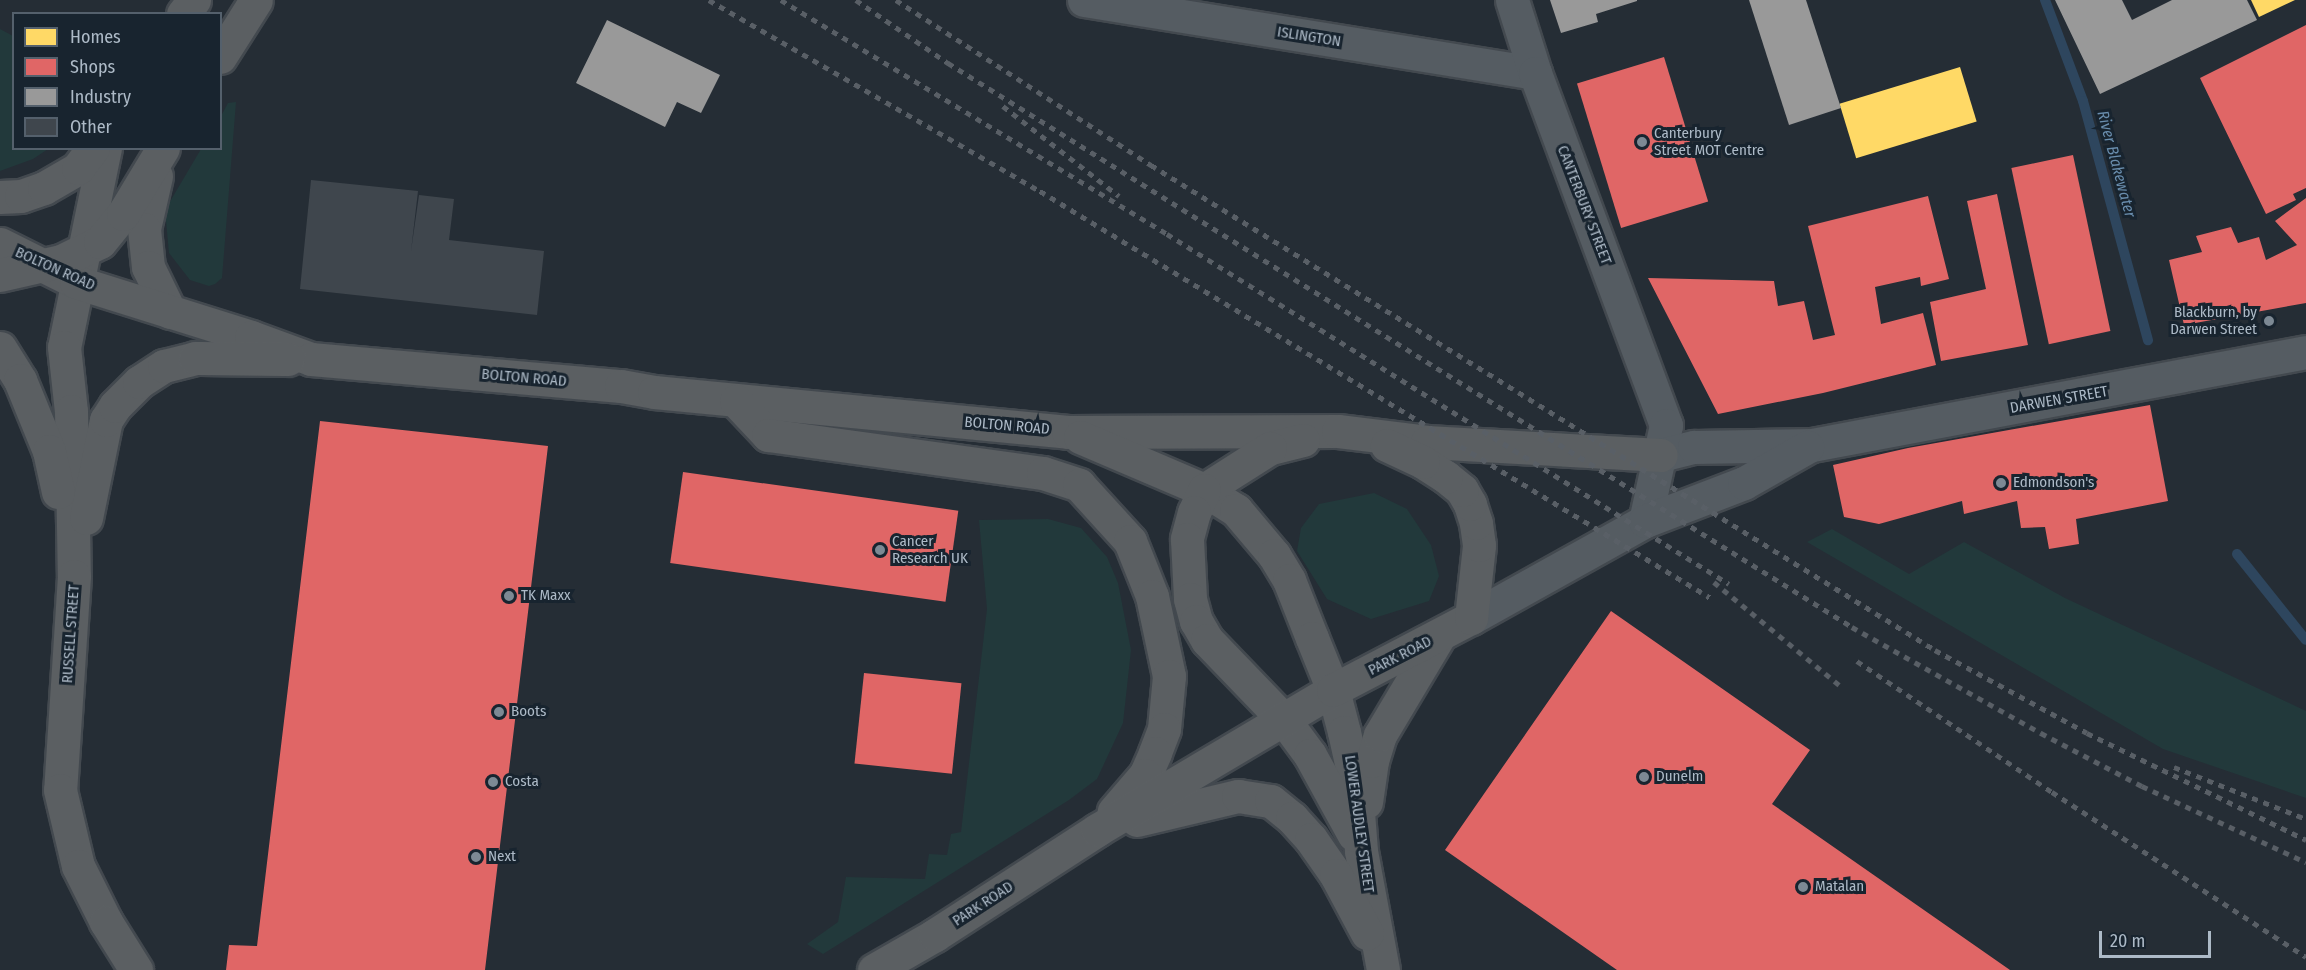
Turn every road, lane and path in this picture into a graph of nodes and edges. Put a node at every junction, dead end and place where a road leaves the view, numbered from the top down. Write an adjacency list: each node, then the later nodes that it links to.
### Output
1 (194, 0): 5 (highway)
2 (1084, 0): 7 (street, ISLINGTON)
3 (1512, 0): 7 (street, CANTERBURY STREET)
4 (252, 5): 6 (highway)
5 (185, 12)
6 (222, 54)
7 (1535, 73): 22 (street, CANTERBURY STREET)
8 (92, 150): 12 (highway)
9 (105, 150): 15 (highway, RUSSELL STREET)
10 (163, 150): 15 (highway)
11 (163, 150): 17 (highway)
12 (0, 197)
13 (0, 244): 14 (highway, BOLTON ROAD)
14 (40, 265): 15 (highway, BOLTON ROAD); 16 (highway)
15 (80, 266): 17 (highway, BOLTON ROAD); 30 (highway, RUSSELL STREET)
16 (0, 275)
17 (170, 312): 20 (highway, BOLTON ROAD)
18 (0, 348): 30 (highway)
19 (2306, 352): 25 (street, DARWEN STREET)
20 (311, 359): 21 (highway, BOLTON ROAD); 30 (highway)
21 (736, 400): 23 (highway, BOLTON ROAD); 35 (highway)
22 (1660, 408): 26 (street); 27 (street, CANTERBURY STREET)
23 (1068, 432): 24 (highway); 28 (highway, LOWER AUDLEY STREET)
24 (1351, 433): 26 (highway); 28 (highway); 31 (highway)
25 (1812, 445): 27 (street); 29 (street, PARK ROAD)
26 (1628, 453): 27 (highway)
27 (1661, 455): 29 (street, CANTERBURY STREET)
28 (1204, 490): 33 (highway, LOWER AUDLEY STREET); 34 (highway)
29 (1645, 521): 31 (street, PARK ROAD)
30 (75, 576): 38 (highway, RUSSELL STREET)
31 (1472, 618): 32 (highway, PARK ROAD)
32 (1439, 636): 33 (highway, PARK ROAD); 36 (highway)
33 (1333, 690): 34 (highway, PARK ROAD); 36 (highway, LOWER AUDLEY STREET)
34 (1285, 720): 35 (highway, PARK ROAD); 36 (highway)
35 (1097, 830): 37 (highway, LOWER AUDLEY STREET); 39 (highway, PARK ROAD)
36 (1361, 850): 37 (highway, LOWER AUDLEY STREET)
37 (1382, 965)
38 (136, 970)
39 (874, 970)

